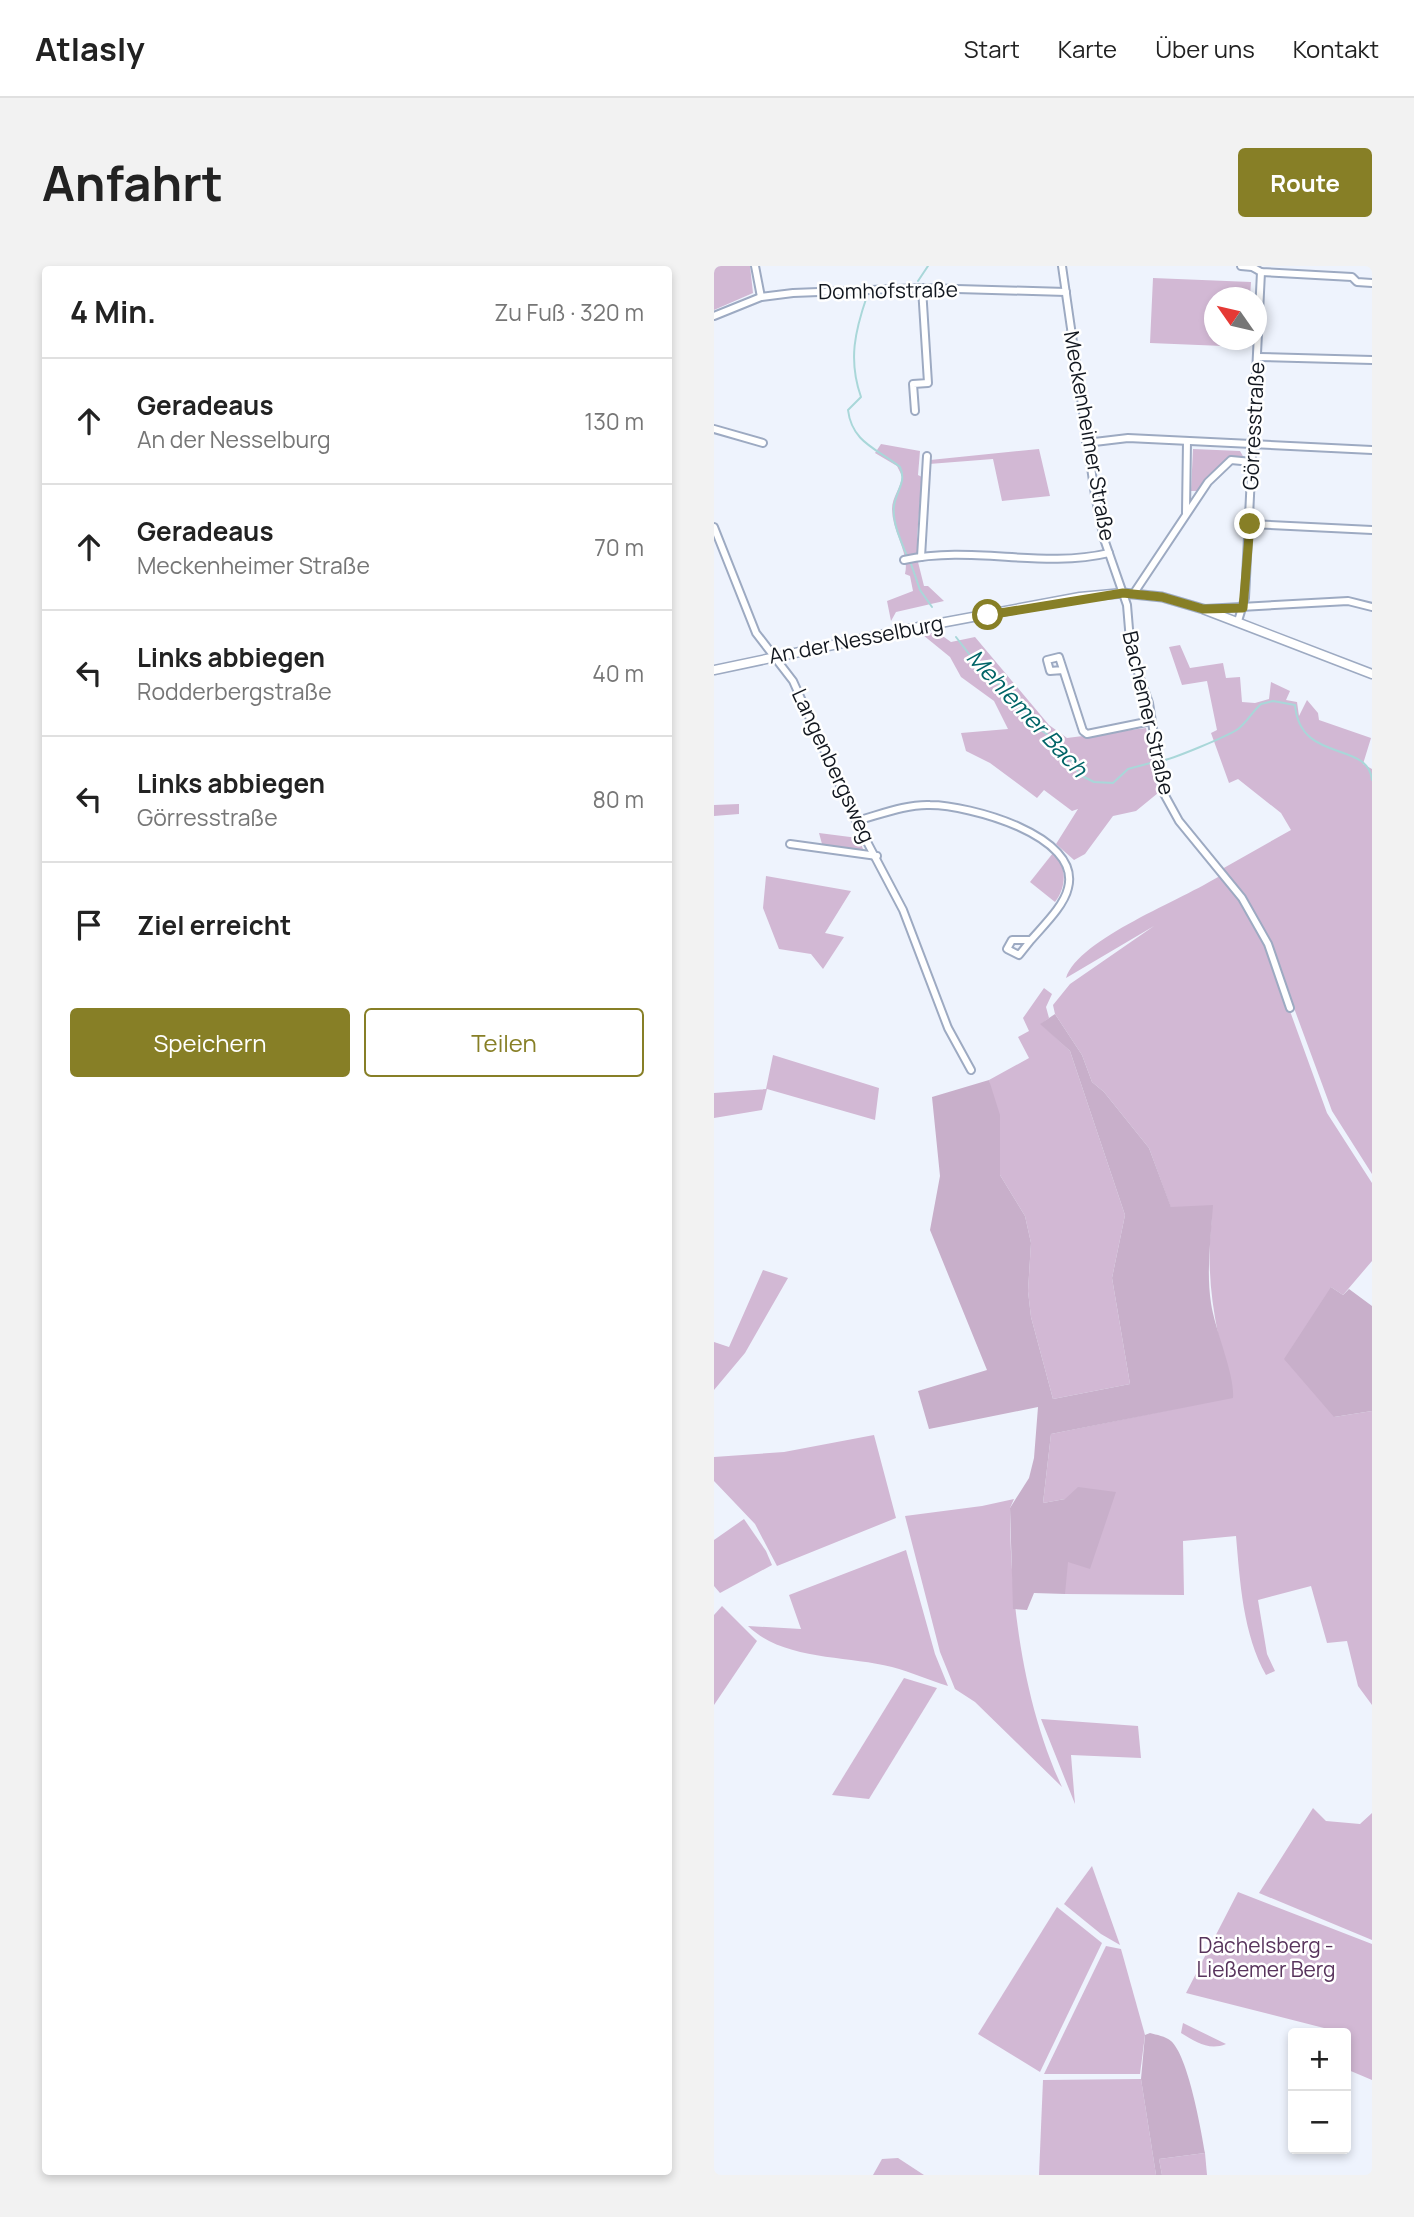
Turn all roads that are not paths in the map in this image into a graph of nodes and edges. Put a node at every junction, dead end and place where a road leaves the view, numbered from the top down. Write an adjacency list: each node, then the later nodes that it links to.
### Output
1 (755, 266): 8 (street)
2 (1062, 266): 7 (street, Meckenheimer Straße)
3 (1241, 266): 4 (street)
4 (1261, 272): 5 (street); 10 (street, Görresstraße)
5 (1372, 283)
6 (922, 288): 7 (street, Domhofstraße); 8 (street, Domhofstraße); 12 (street)
7 (1066, 292): 16 (street, Meckenheimer Straße)
8 (761, 297): 9 (street, Domhofstraße)
9 (714, 316)
10 (1258, 357): 11 (street); 17 (street, Görresstraße)
11 (1372, 360)
12 (915, 411)
13 (714, 429): 15 (street)
14 (1187, 442): 16 (street); 17 (street); 21 (street)
15 (763, 443)
16 (1086, 443): 25 (street, Meckenheimer Straße)
17 (1252, 444): 18 (street); 20 (street, Görresstraße)
18 (1372, 450)
19 (927, 456): 26 (street)
20 (1252, 462): 21 (street); 22 (street, Görresstraße)
21 (1186, 515): 29 (street)
22 (1250, 524): 24 (street); 31 (street, Görresstraße)
23 (714, 527): 34 (street, Langenbergsweg)
24 (1372, 530)
25 (1109, 552): 26 (street); 28 (street, Meckenheimer Straße)
26 (917, 557): 27 (street)
27 (904, 560)
28 (1123, 593): 29 (street); 34 (street, An der Nesselburg); 38 (street, Bachemer Straße)
29 (1134, 593): 32 (street)
30 (1372, 607): 31 (street)
31 (1243, 608): 32 (street); 33 (street, Görresstraße)
32 (1203, 609): 33 (street)
33 (1238, 621): 37 (street)
34 (773, 656): 35 (street, An der Nesselburg); 39 (street, Langenbergsweg)
35 (714, 670)
36 (1063, 670): 38 (street)
37 (1372, 674)
38 (1152, 721): 43 (street, Bachemer Straße)
39 (856, 821): 41 (street, Langenbergsweg); 42 (street)
40 (790, 844): 41 (street, Langenbergsweg)
41 (877, 856): 44 (street, Langenbergsweg)
42 (1031, 940)
43 (1290, 1008)
44 (971, 1070)

